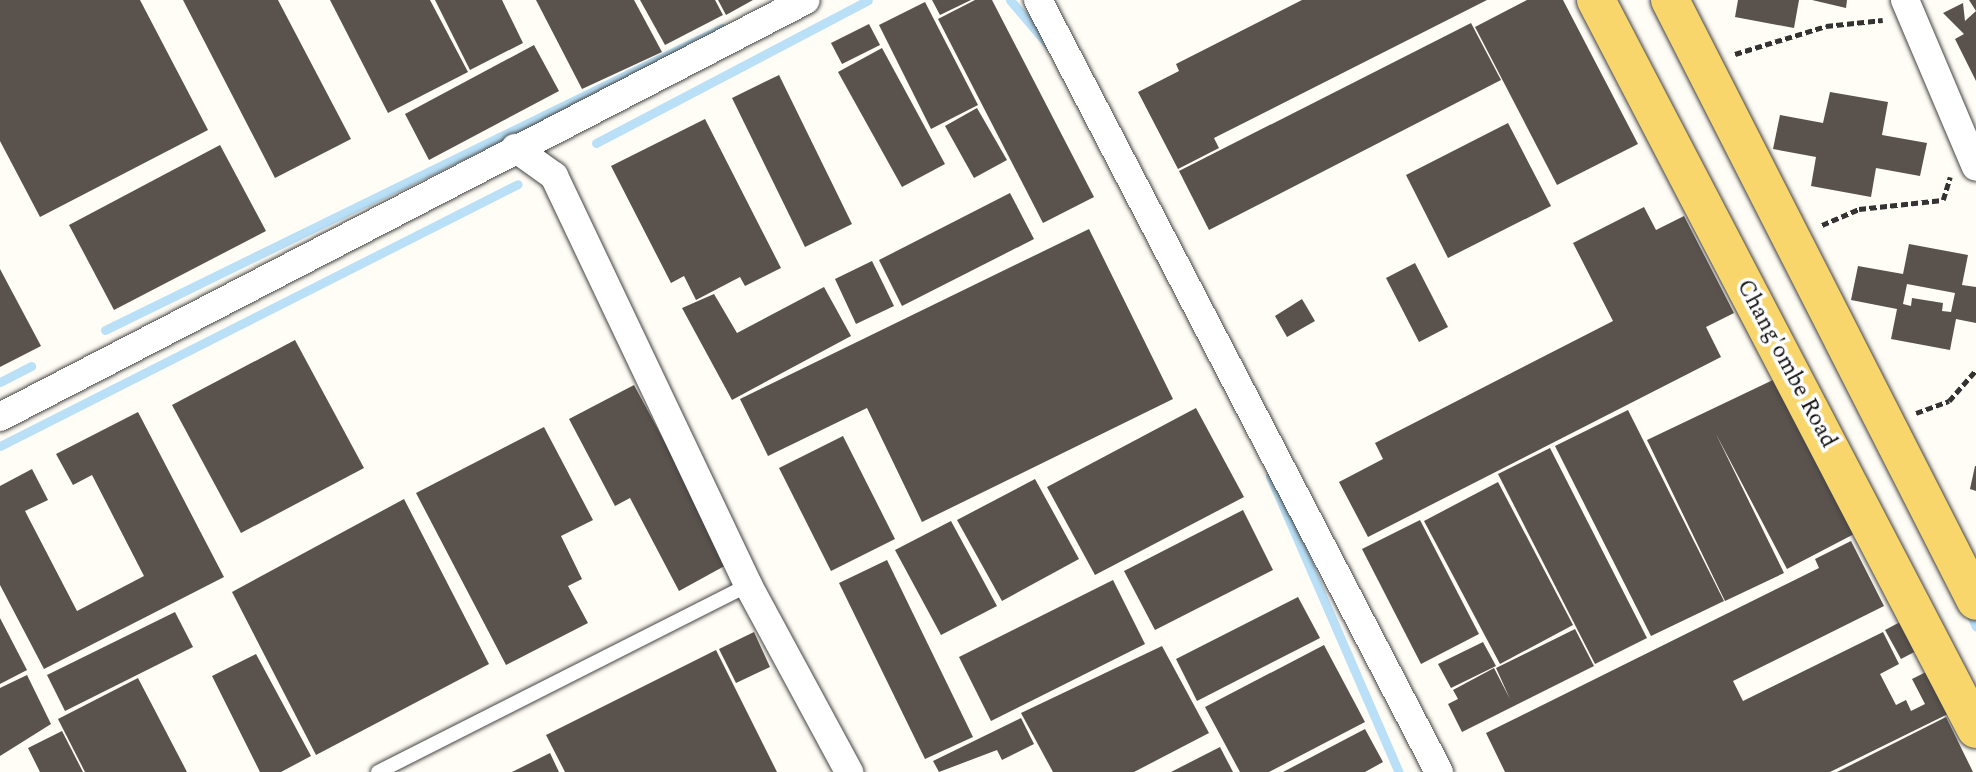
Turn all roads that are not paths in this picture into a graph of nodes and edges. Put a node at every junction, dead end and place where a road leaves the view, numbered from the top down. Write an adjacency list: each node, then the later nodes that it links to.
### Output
1 (806, 0): 6 (street)
2 (1038, 0): 14 (street)
3 (1596, 0): 11 (main road, Chang'ombe Road)
4 (1670, 0): 10 (main road)
5 (1908, 10): 7 (street)
6 (515, 148): 8 (street); 9 (street)
7 (1976, 167)
8 (0, 417)
9 (748, 585): 12 (lane); 13 (street)
10 (1976, 601)
11 (1976, 729)
12 (378, 772)
13 (849, 772)
14 (1439, 772)

